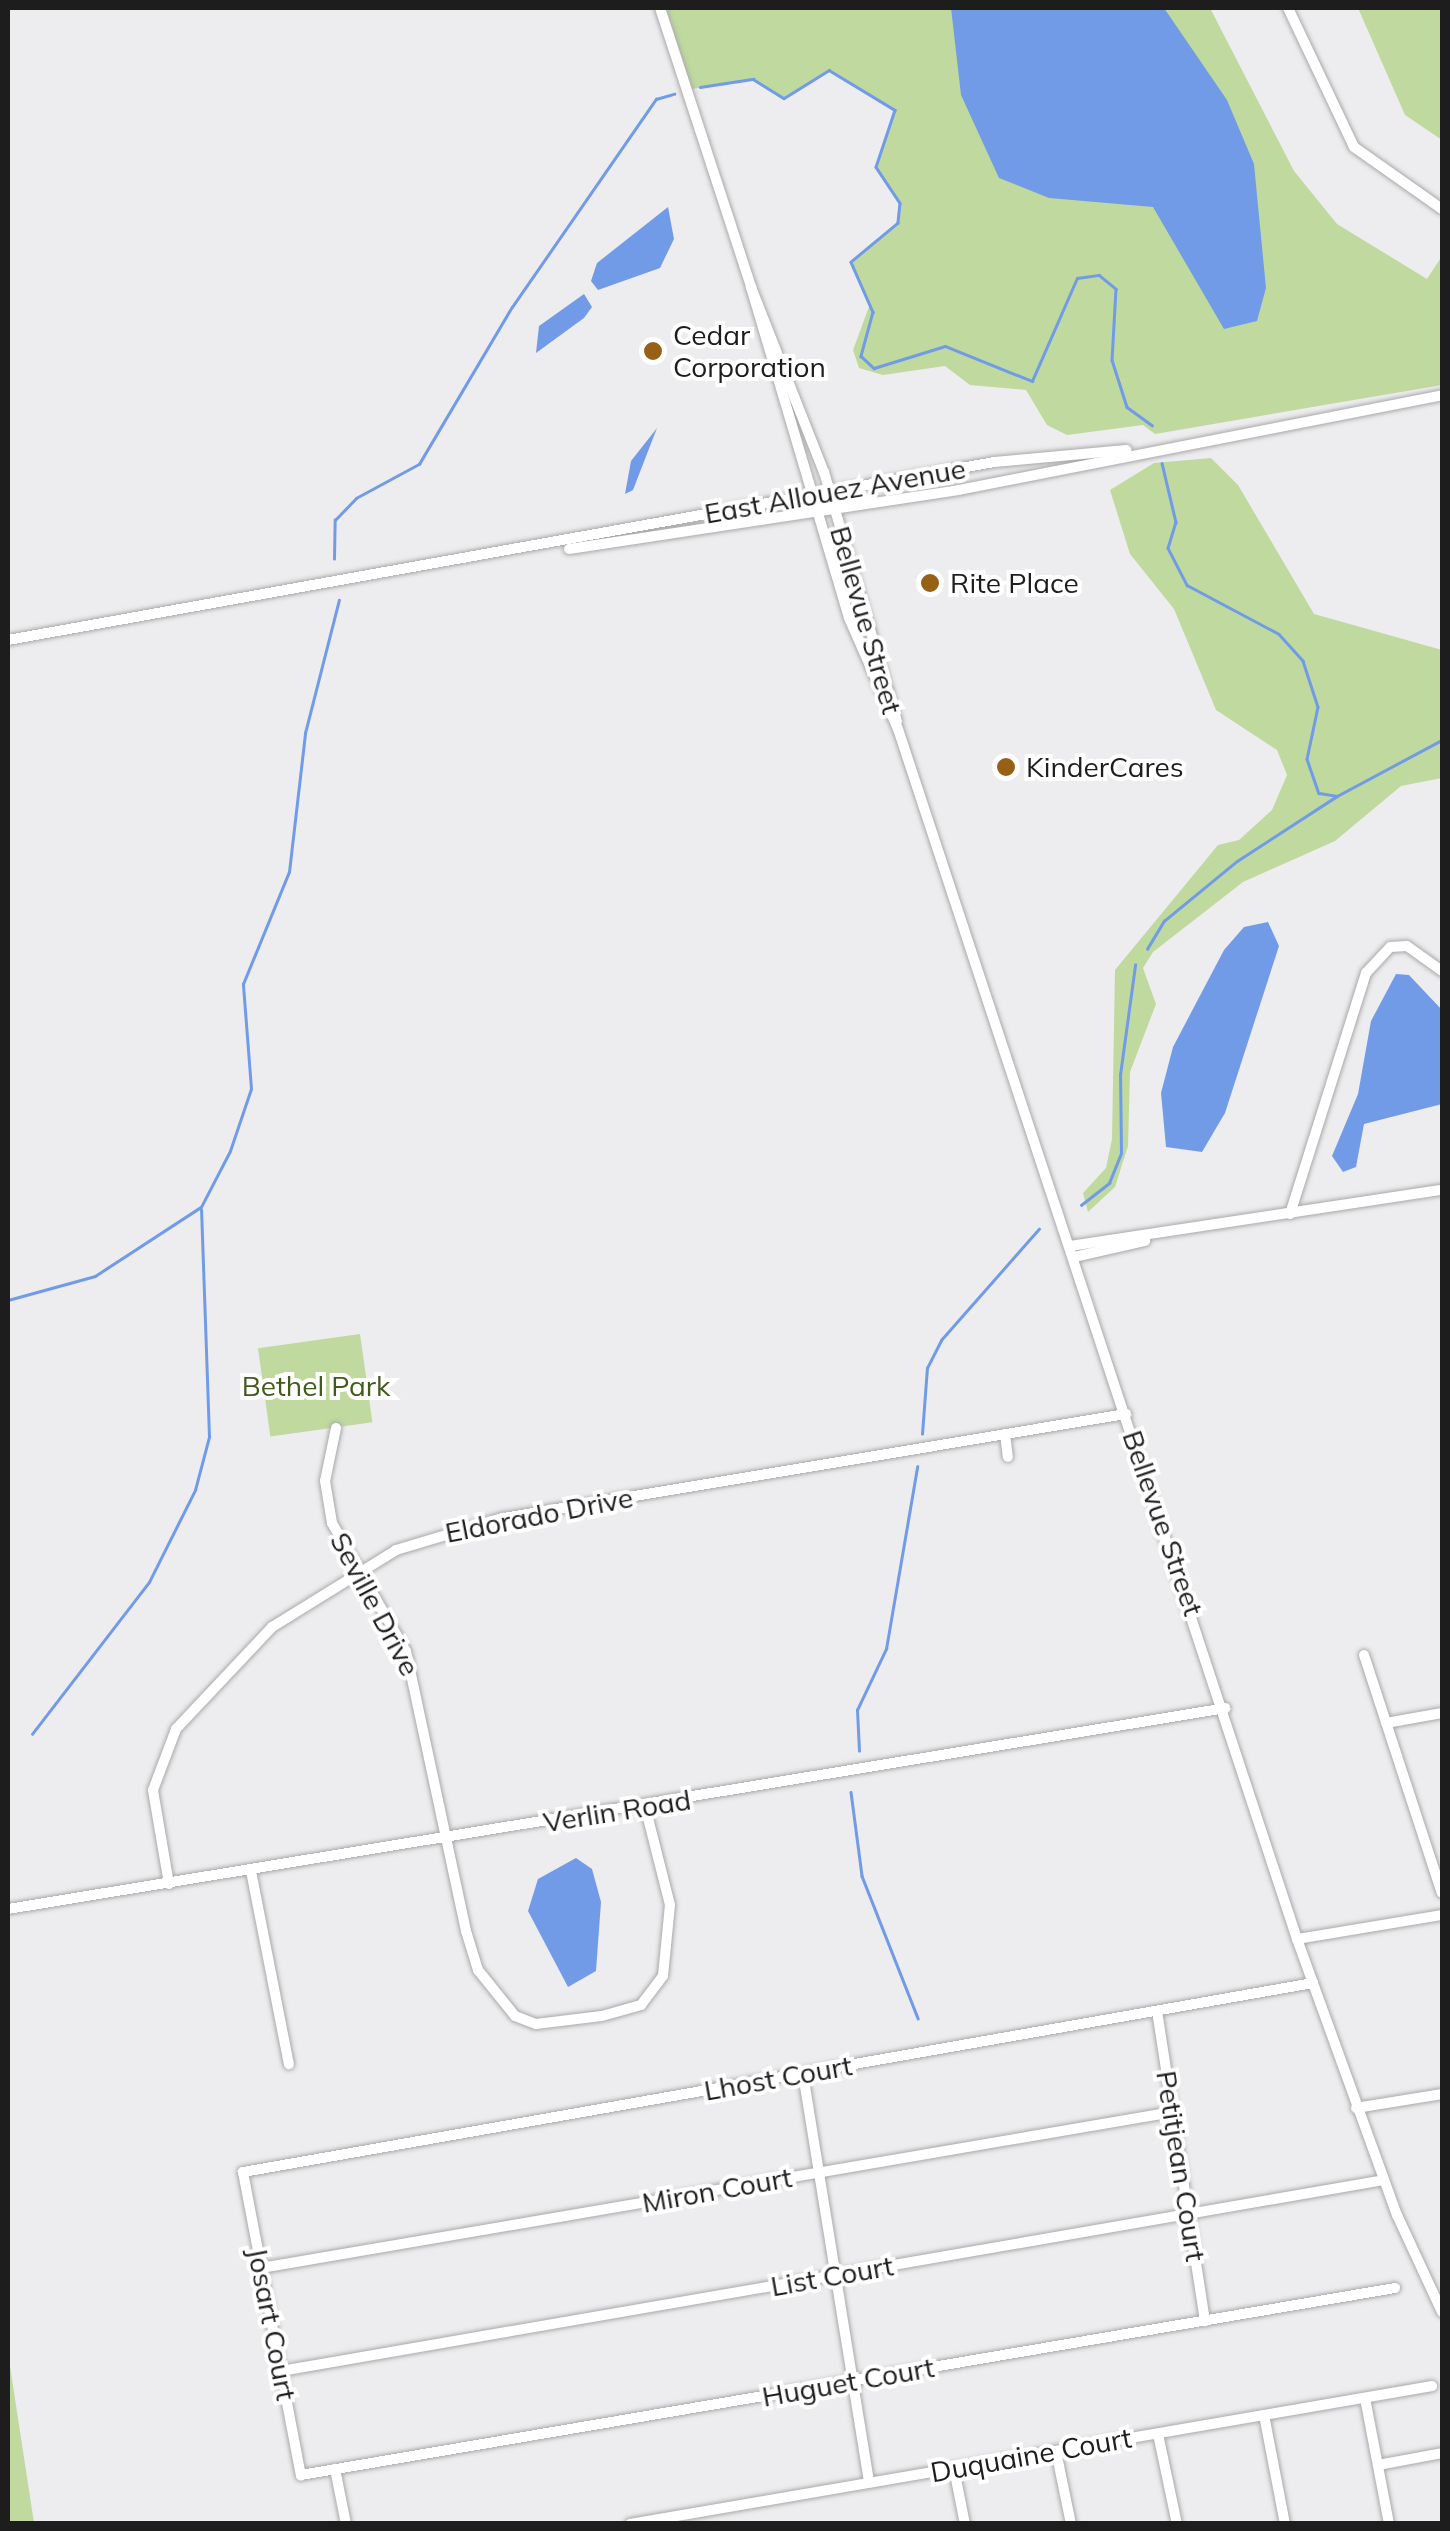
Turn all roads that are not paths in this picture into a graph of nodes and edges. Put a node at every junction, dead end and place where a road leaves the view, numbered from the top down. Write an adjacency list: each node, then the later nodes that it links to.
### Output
1 (660, 8): 4 (street, Bellevue Street)
2 (1288, 8): 3 (street)
3 (1442, 208)
4 (751, 287): 7 (street, Bellevue Street); 8 (street, Bellevue Street)
5 (1442, 395): 6 (street, East Allouez Avenue)
6 (1126, 450): 7 (street, East Allouez Avenue); 9 (street, East Allouez Avenue)
7 (829, 491): 8 (street, East Allouez Avenue); 9 (street, Bellevue Street)
8 (810, 494): 10 (street, Bellevue Street); 11 (street, East Allouez Avenue)
9 (835, 512): 10 (street, East Allouez Avenue); 13 (street, Bellevue Street)
10 (815, 515): 11 (street, East Allouez Avenue); 13 (street, Bellevue Street)
11 (548, 550): 12 (street, East Allouez Avenue)
12 (8, 640)
13 (898, 729): 17 (street, Bellevue Street)
14 (1442, 971): 16 (street)
15 (1442, 1190): 16 (street)
16 (1290, 1214): 17 (street)
17 (1072, 1252): 18 (street, Bellevue Street)
18 (1126, 1414): 20 (street, Eldorado Drive); 24 (street, Bellevue Street)
19 (336, 1428): 22 (street, Seville Drive)
20 (1005, 1434): 21 (street); 22 (street, Eldorado Drive)
21 (1008, 1458)
22 (358, 1571): 28 (street, Seville Drive); 30 (street, Eldorado Drive)
23 (1364, 1655): 26 (street)
24 (1226, 1708): 27 (street, Verlin Road); 34 (street, Bellevue Street)
25 (1442, 1714): 26 (street)
26 (1386, 1723): 31 (street)
27 (645, 1806): 28 (street, Verlin Road); 28 (street, Seville Drive)
28 (446, 1839): 29 (street, Verlin Road)
29 (252, 1871): 30 (street, Verlin Road); 37 (street)
30 (169, 1884): 32 (street, Verlin Road)
31 (1442, 1893)
32 (8, 1909)
33 (1442, 1915): 34 (street)
34 (1297, 1939): 35 (street, Bellevue Street)
35 (1313, 1983): 36 (street, Lhost Court); 40 (street, Bellevue Street)
36 (1158, 2011): 38 (street, Lhost Court); 41 (street, Petitjean Court)
37 (289, 2064)
38 (802, 2074): 42 (street, Lhost Court); 43 (street)
39 (1442, 2094): 40 (street)
40 (1356, 2108): 44 (street, Bellevue Street)
41 (1173, 2112): 43 (street, Miron Court); 45 (street, Petitjean Court)
42 (243, 2172): 46 (street, Josart Court)
43 (818, 2173): 46 (street, Miron Court); 47 (street)
44 (1384, 2180): 45 (street, List Court); 49 (street, Bellevue Street)
45 (1189, 2214): 47 (street, List Court); 50 (street, Petitjean Court)
46 (261, 2268): 51 (street, Josart Court)
47 (835, 2275): 51 (street, List Court); 52 (street)
48 (1395, 2288): 50 (street, Huguet Court)
49 (1442, 2312)
50 (1206, 2320): 52 (street, Huguet Court)
51 (281, 2371): 62 (street, Josart Court)
52 (852, 2381): 61 (street, Huguet Court); 63 (street)
53 (1432, 2386): 54 (street, Duquaine Court)
54 (1365, 2398): 55 (street, Duquaine Court); 59 (street)
55 (1264, 2416): 56 (street, Duquaine Court); 69 (street)
56 (1158, 2434): 57 (street, Duquaine Court); 68 (street)
57 (1056, 2451): 60 (street, Duquaine Court); 67 (street)
58 (1442, 2453): 59 (street)
59 (1378, 2465): 70 (street)
60 (954, 2468): 63 (street, Duquaine Court); 66 (street)
61 (335, 2469): 62 (street, Huguet Court); 64 (street)
62 (300, 2475)
63 (868, 2483): 65 (street, Duquaine Court)
64 (346, 2524)
65 (630, 2524)
66 (965, 2524)
67 (1070, 2524)
68 (1177, 2524)
69 (1285, 2524)
70 (1389, 2524)

